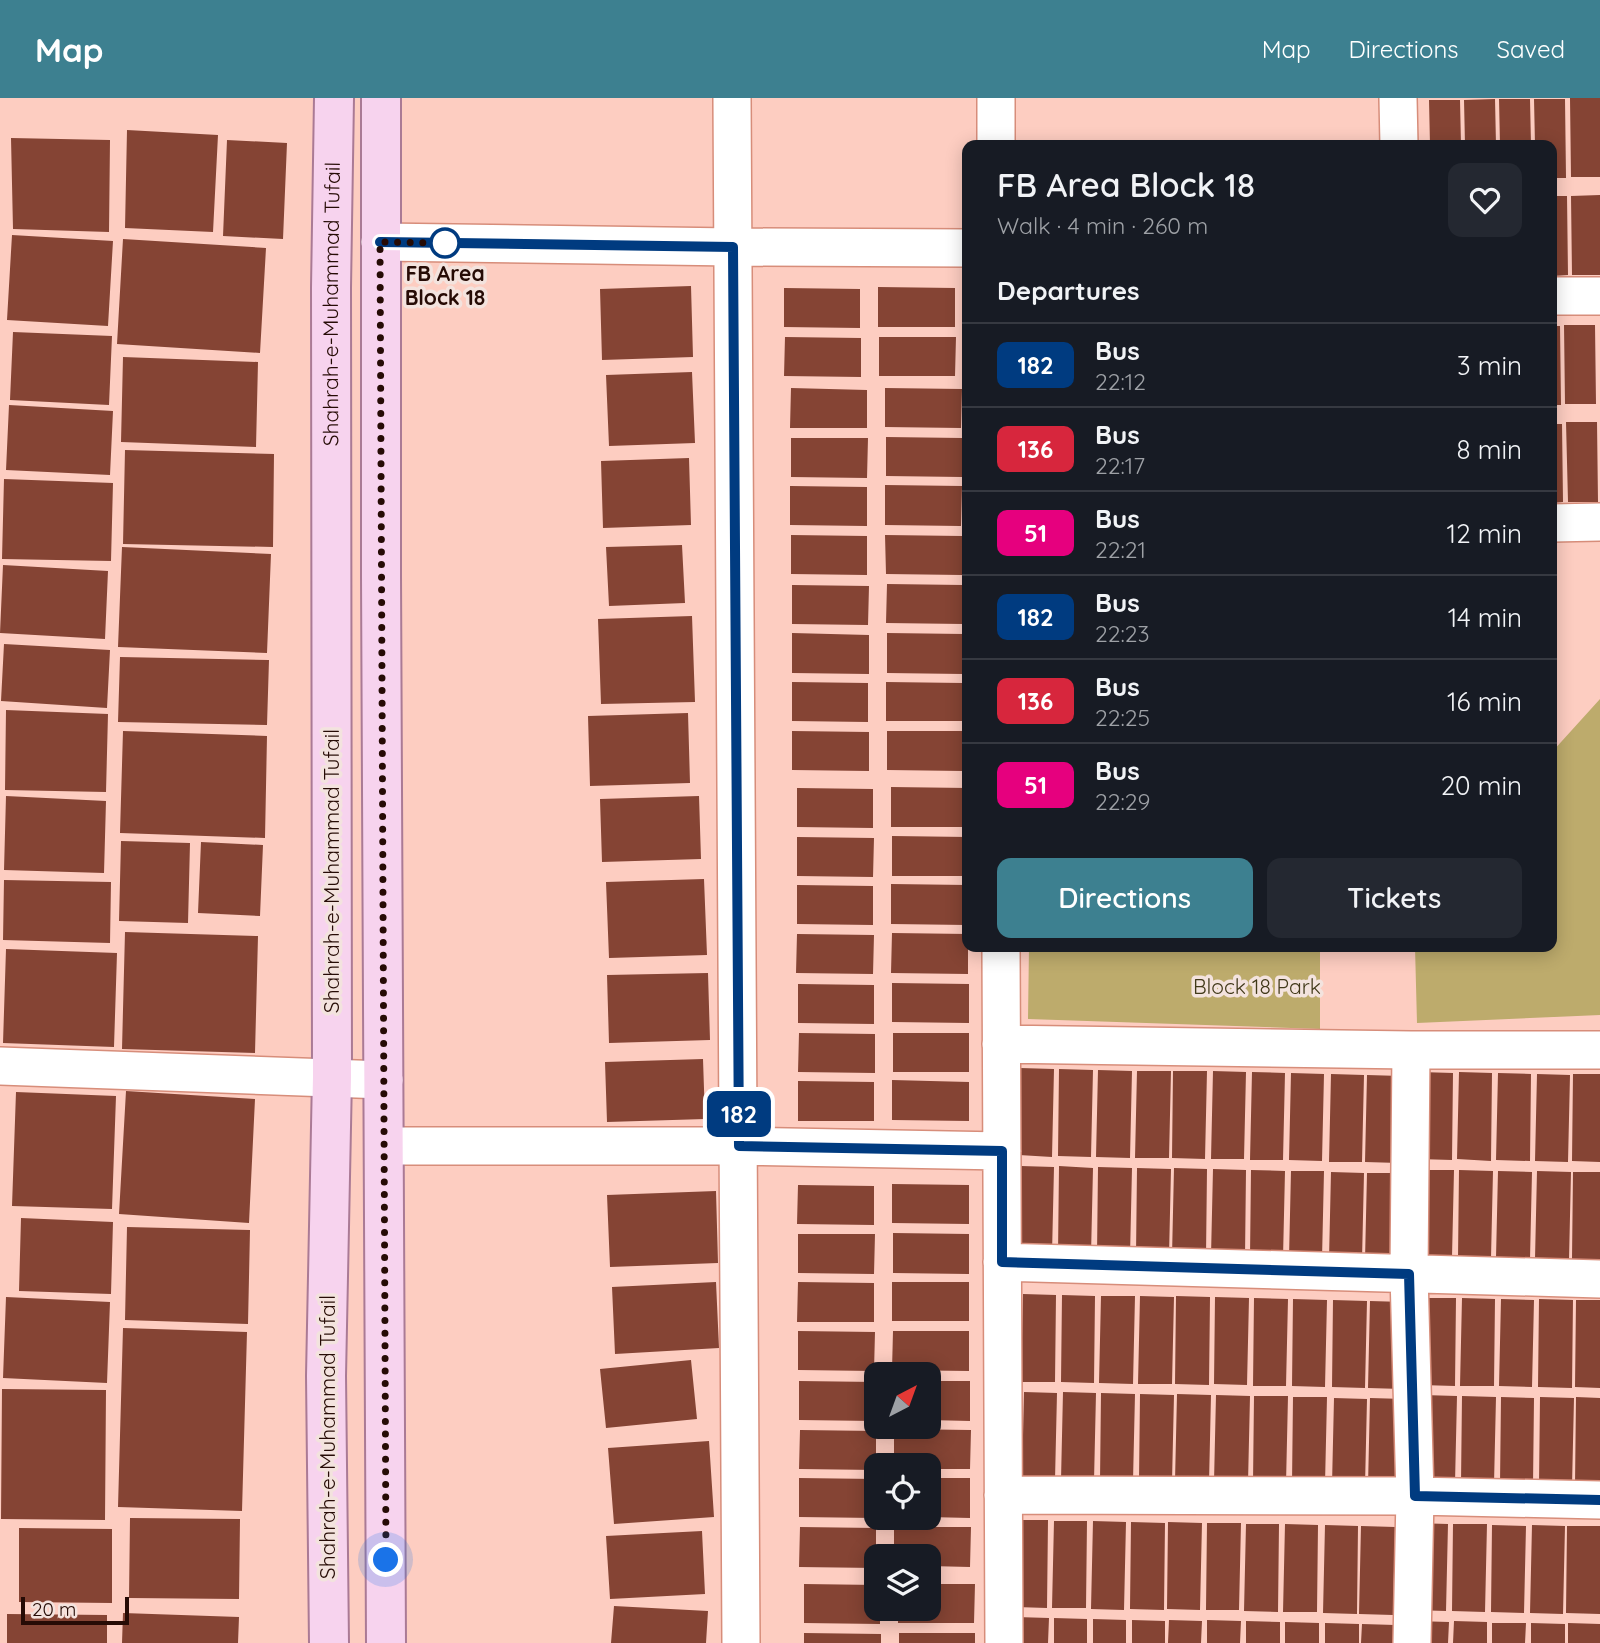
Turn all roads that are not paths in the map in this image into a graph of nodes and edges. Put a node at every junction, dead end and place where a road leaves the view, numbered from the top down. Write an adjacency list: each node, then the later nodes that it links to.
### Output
1 (334, 98): 20 (main road, Shahrah-e-Muhammad Tufail)
2 (381, 98): 8 (main road)
3 (732, 98): 9 (street)
4 (996, 98): 6 (street)
5 (1398, 98): 7 (street)
6 (996, 140)
7 (1399, 140)
8 (380, 242): 9 (street); 21 (main road)
9 (733, 247): 10 (street); 23 (street)
10 (962, 248)
11 (1557, 296): 12 (street)
12 (1600, 296)
13 (1600, 522): 14 (street)
14 (1557, 523)
15 (1000, 952): 16 (street)
16 (1001, 1044): 17 (street); 24 (street)
17 (1411, 1050): 18 (street); 26 (street)
18 (1600, 1050)
19 (0, 1066): 20 (street)
20 (332, 1077): 21 (street); 31 (main road, Shahrah-e-Muhammad Tufail)
21 (384, 1080): 22 (main road)
22 (385, 1146): 23 (street); 32 (main road)
23 (739, 1146): 24 (street); 33 (street)
24 (1002, 1151): 25 (street)
25 (1002, 1262): 26 (street); 28 (street)
26 (1409, 1274): 27 (street); 29 (street)
27 (1600, 1279)
28 (1003, 1495): 29 (street); 34 (street)
29 (1415, 1496): 30 (street); 35 (street)
30 (1600, 1500)
31 (329, 1643)
32 (386, 1643)
33 (741, 1643)
34 (1004, 1643)
35 (1412, 1643)

